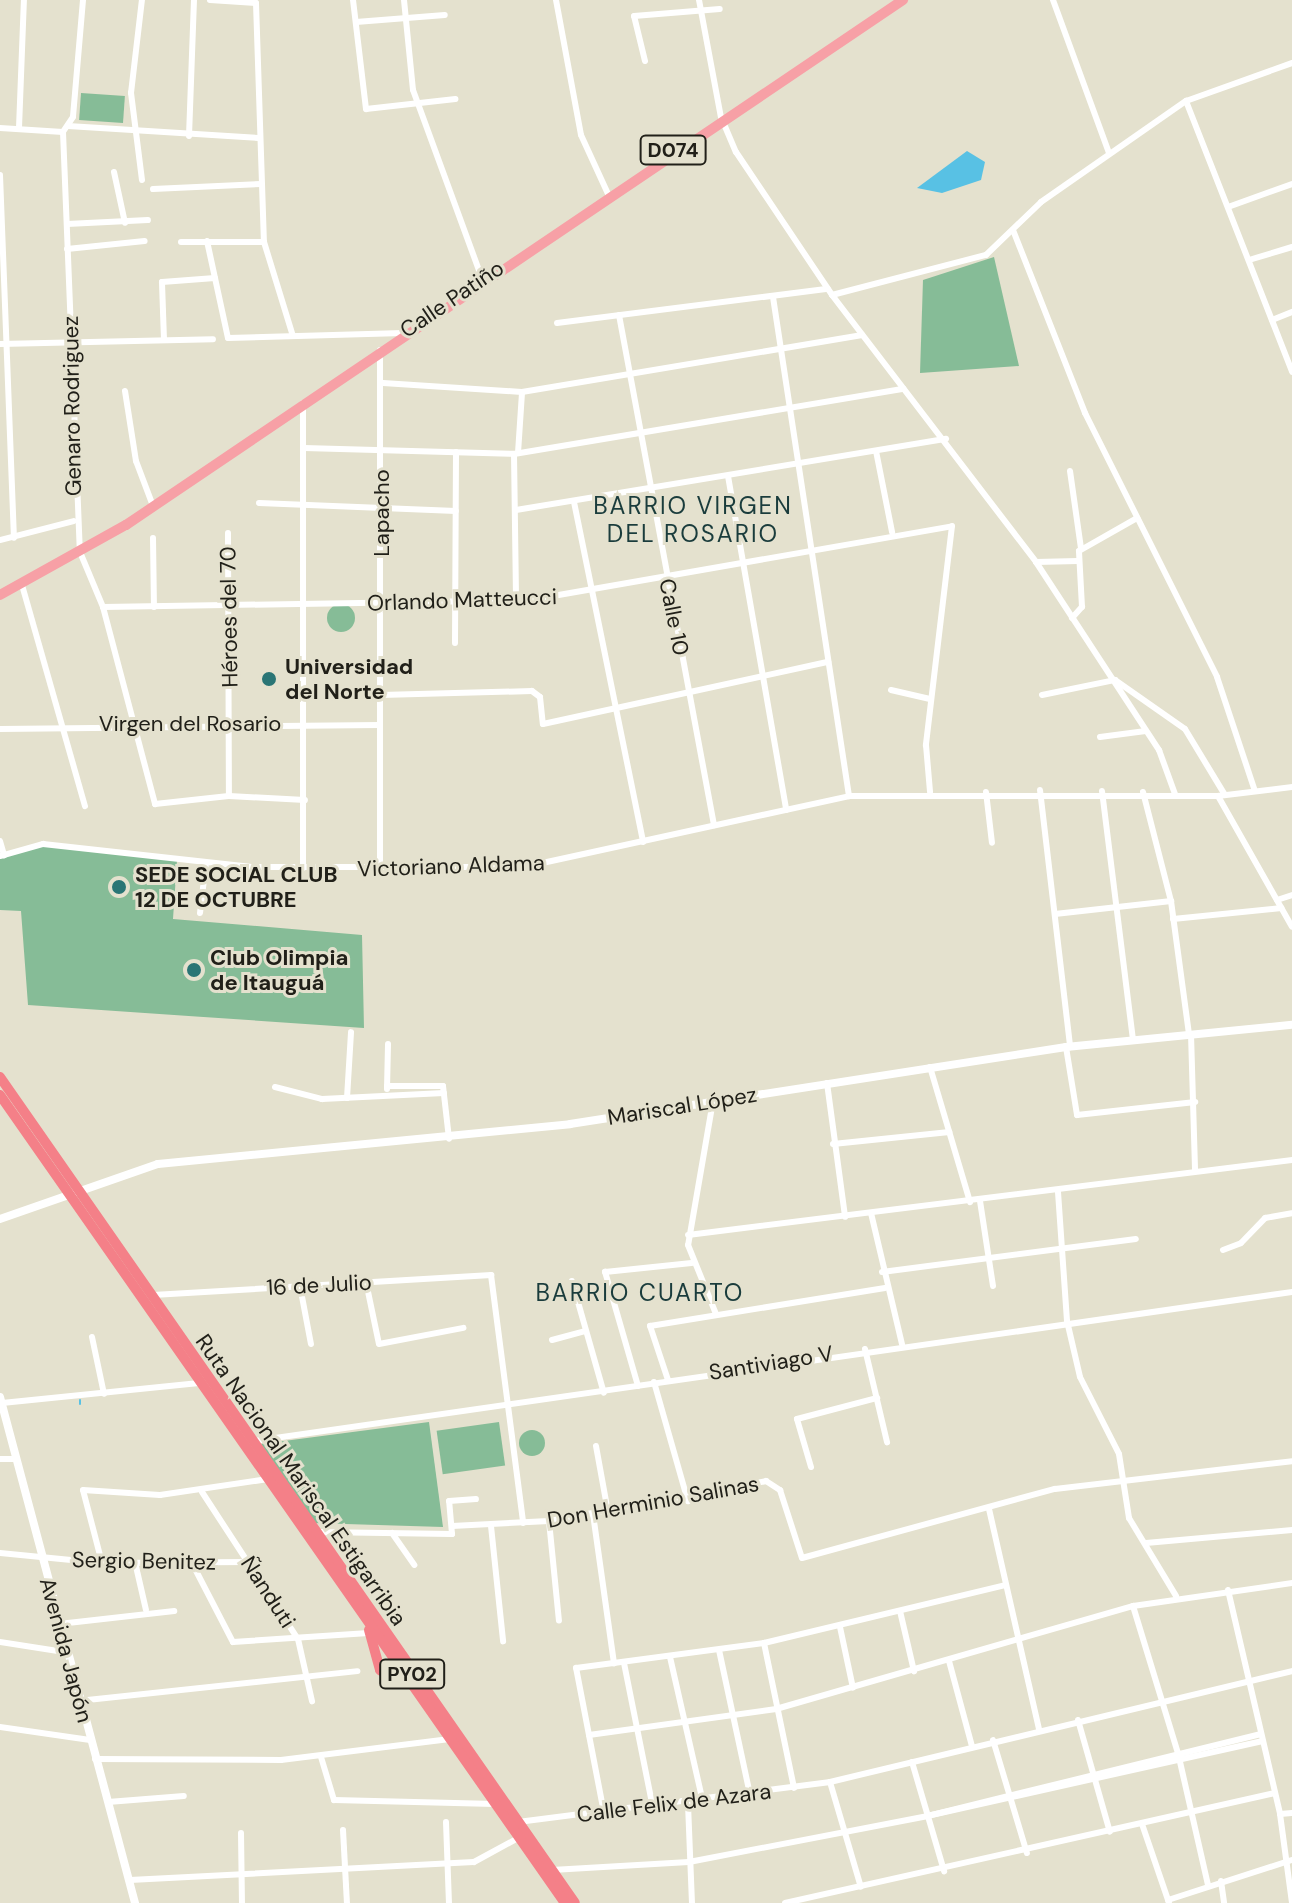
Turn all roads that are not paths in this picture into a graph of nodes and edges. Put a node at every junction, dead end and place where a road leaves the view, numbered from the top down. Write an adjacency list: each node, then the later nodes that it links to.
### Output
1 (24, 0): 24 (street)
2 (83, 0): 25 (street, Genaro Rodriguez)
3 (142, 0): 26 (street)
4 (194, 0): 27 (street)
5 (210, 0): 28 (street)
6 (353, 0): 16 (street)
7 (404, 0): 15 (street)
8 (556, 0): 36 (street)
9 (699, 0): 13 (street)
10 (903, 0): 22 (main road, Calle Patiño / D074)
11 (1053, 0): 29 (street)
12 (720, 9): 13 (street)
13 (701, 12): 17 (street); 22 (street)
14 (445, 15): 15 (street)
15 (407, 18): 16 (street); 21 (street)
16 (356, 22): 21 (street)
17 (645, 61)
18 (1292, 63): 20 (street)
19 (455, 99): 21 (street)
20 (1186, 101): 29 (street); 37 (street)
21 (419, 103): 51 (street)
22 (721, 117): 36 (main road, Calle Patiño / D074); 52 (street)
23 (0, 128): 24 (street)
24 (19, 128): 25 (street)
25 (66, 129): 26 (street); 40 (street, Genaro Rodriguez)
26 (135, 131): 27 (street); 32 (street)
27 (189, 136): 28 (street)
28 (259, 138): 33 (street)
29 (1109, 153): 41 (street)
30 (114, 172): 39 (street)
31 (0, 175): 49 (street)
32 (142, 180)
33 (261, 184): 35 (street); 45 (street)
34 (1292, 184): 37 (street)
35 (153, 189)
36 (608, 194): 51 (main road, Calle Patiño / D074)
37 (1228, 207): 48 (street)
38 (148, 220): 39 (street)
39 (125, 223): 40 (street)
40 (67, 224): 47 (street, Genaro Rodriguez)
41 (1013, 230): 52 (street); 97 (street)
42 (145, 241): 47 (street)
43 (207, 241): 44 (street); 45 (street); 50 (street)
44 (181, 242)
45 (264, 242): 60 (street)
46 (1292, 247): 48 (street)
47 (67, 249): 63 (street, Genaro Rodriguez)
48 (1249, 260): 56 (street)
49 (3, 278): 64 (street)
50 (215, 278): 60 (street); 62 (street)
51 (482, 279): 58 (main road, Calle Patiño / D074)
52 (830, 292): 53 (street); 59 (street)
53 (773, 297): 55 (street); 66 (street)
54 (1292, 312): 56 (street)
55 (619, 315): 57 (street); 68 (street, Calle 10)
56 (1272, 320): 67 (street)
57 (557, 323)
58 (403, 333): 60 (street); 65 (main road, Calle Patiño / D074)
59 (862, 335): 66 (street); 70 (street)
60 (293, 336)
61 (213, 339): 62 (street)
62 (164, 340): 63 (street)
63 (69, 343): 64 (street); 98 (street, Genaro Rodriguez)
64 (4, 344): 75 (street)
65 (380, 348): 69 (street, Lapacho); 73 (main road, Calle Patiño / D074)
66 (783, 352): 68 (street); 74 (street)
67 (1292, 372)
68 (631, 374): 72 (street); 77 (street, Calle 10)
69 (383, 383): 72 (street); 80 (street, Lapacho)
70 (904, 389): 74 (street); 78 (street)
71 (125, 391): 92 (street)
72 (522, 392): 83 (street)
73 (303, 401): 79 (street); 92 (main road, Calle Patiño / D074)
74 (792, 408): 77 (street); 84 (street)
75 (9, 409): 76 (street); 87 (street)
76 (0, 410)
77 (642, 432): 83 (street); 89 (street, Calle 10)
78 (946, 439): 81 (street); 108 (street)
79 (304, 448): 80 (street); 93 (street)
80 (382, 450): 82 (street); 94 (street, Lapacho)
81 (876, 451): 84 (street); 99 (street)
82 (456, 452): 83 (street); 96 (street)
83 (516, 454): 95 (street)
84 (801, 465): 86 (street); 105 (street)
85 (1070, 471): 104 (street)
86 (728, 476): 89 (street); 109 (street)
87 (11, 477): 88 (street); 101 (street)
88 (0, 478)
89 (652, 489): 90 (street); 110 (street, Calle 10)
90 (574, 502): 95 (street); 112 (street)
91 (259, 503): 93 (street)
92 (153, 506): 106 (main road, Calle Patiño / D074)
93 (305, 506): 94 (street); 117 (street)
94 (382, 509): 96 (street); 116 (street, Lapacho)
95 (516, 510): 115 (street)
96 (456, 511): 114 (street)
97 (1137, 518): 104 (street); 143 (street)
98 (74, 521): 101 (street); 106 (street, Genaro Rodriguez)
99 (892, 532): 105 (street, Orlando Matteucci); 130 (street, Orlando Matteucci)
100 (228, 533): 120 (street, Héroes del 70)
101 (14, 538): 103 (street)
102 (153, 538): 119 (street)
103 (0, 540)
104 (1081, 548): 107 (street)
105 (817, 551): 109 (street, Orlando Matteucci); 123 (street)
106 (80, 552): 111 (main road, Calle Patiño / D074); 118 (street, Genaro Rodriguez)
107 (1078, 561): 108 (street); 121 (street)
108 (1036, 562): 121 (street)
109 (743, 565): 110 (street, Orlando Matteucci); 124 (street)
110 (666, 580): 112 (street, Orlando Matteucci); 127 (street, Calle 10)
111 (22, 585): 113 (main road, Calle Patiño / D074); 136 (street)
112 (592, 594): 115 (street, Orlando Matteucci); 131 (street)
113 (0, 595)
114 (454, 601): 115 (street, Orlando Matteucci); 116 (street, Orlando Matteucci); 122 (street)
115 (516, 601)
116 (380, 603): 117 (street, Orlando Matteucci); 128 (street, Lapacho)
117 (305, 604): 120 (street, Orlando Matteucci); 134 (street)
118 (103, 607): 119 (street, Orlando Matteucci); 133 (street, Genaro Rodriguez)
119 (154, 607): 120 (street, Orlando Matteucci)
120 (230, 607): 132 (street, Héroes del 70)
121 (1072, 618): 125 (street)
122 (455, 643)
123 (828, 662): 124 (street); 149 (street)
124 (758, 674): 127 (street); 153 (street)
125 (1111, 681): 129 (street); 138 (street); 150 (street)
126 (891, 690): 130 (street)
127 (689, 691): 131 (street); 154 (street, Calle 10)
128 (381, 695): 131 (street); 135 (street, Lapacho)
129 (1042, 695)
130 (930, 699): 144 (street)
131 (615, 711): 156 (street)
132 (231, 723): 133 (street, Virgen del Rosario); 134 (street, Virgen del Rosario); 148 (street, Héroes del 70)
133 (136, 724): 136 (street, Virgen del Rosario); 148 (street, Genaro Rodriguez)
134 (304, 724): 135 (street, Virgen del Rosario); 151 (street)
135 (380, 725): 161 (street, Lapacho)
136 (63, 726): 137 (street, Virgen del Rosario); 152 (street)
137 (0, 729)
138 (1146, 731): 139 (street); 147 (street)
139 (1100, 737)
140 (1292, 787): 143 (street, Victoriano Aldama)
141 (1040, 790): 142 (street, Victoriano Aldama); 145 (street, Victoriano Aldama); 168 (street)
142 (1102, 791): 146 (street, Victoriano Aldama); 166 (street)
143 (1255, 791): 150 (street, Victoriano Aldama)
144 (930, 792): 145 (street, Victoriano Aldama); 149 (street, Victoriano Aldama)
145 (986, 792): 157 (street)
146 (1143, 792): 147 (street, Victoriano Aldama); 164 (street)
147 (1175, 794): 150 (street, Victoriano Aldama)
148 (229, 796): 151 (street)
149 (849, 796): 153 (street, Victoriano Aldama)
150 (1221, 796): 163 (street)
151 (305, 800): 160 (street)
152 (85, 806)
153 (786, 810): 154 (street, Victoriano Aldama)
154 (714, 825): 156 (street, Victoriano Aldama)
155 (0, 841): 158 (street)
156 (643, 842): 161 (street, Victoriano Aldama)
157 (992, 843)
158 (2, 855): 159 (street, Victoriano Aldama)
159 (206, 863): 160 (street, Victoriano Aldama); 167 (street)
160 (303, 868): 161 (street, Victoriano Aldama)
161 (380, 871)
162 (1292, 895): 163 (street)
163 (1277, 900): 165 (street)
164 (1171, 901): 166 (street); 169 (street)
165 (1281, 908): 169 (street); 170 (street)
166 (1114, 909): 168 (street); 174 (street)
167 (200, 913)
168 (1055, 914): 176 (street)
169 (1173, 919): 173 (street)
170 (1292, 927)
171 (1292, 1025): 173 (street, Mariscal López)
172 (351, 1032): 184 (street)
173 (1190, 1034): 174 (street, Mariscal López); 187 (street)
174 (1133, 1040): 176 (street, Mariscal López)
175 (388, 1044): 180 (street)
176 (1068, 1047): 177 (street, Mariscal López); 187 (street)
177 (930, 1067): 179 (street, Mariscal López); 188 (street)
178 (0, 1077): 194 (highway, Ruta Nacional Mariscal Estigarribia / PY02)
179 (827, 1083): 186 (street, Mariscal López); 190 (street)
180 (387, 1086): 182 (street); 183 (street)
181 (275, 1087): 184 (street)
182 (444, 1093): 183 (street); 189 (street)
183 (387, 1097): 184 (street)
184 (347, 1098)
185 (1, 1099): 194 (highway, Ruta Nacional Mariscal Estigarribia / PY02)
186 (713, 1101): 189 (street, Mariscal López); 201 (street)
187 (1195, 1102): 192 (street)
188 (949, 1132): 190 (street); 196 (street)
189 (449, 1139): 194 (street, Mariscal López)
190 (833, 1144): 199 (street)
191 (1292, 1160): 192 (street)
192 (1195, 1170): 193 (street)
193 (1058, 1192): 195 (street); 203 (street)
194 (71, 1194): 200 (street, Mariscal López); 214 (highway, Ruta Nacional Mariscal Estigarribia / PY02); 226 (highway, Ruta Nacional Mariscal Estigarribia / PY02)
195 (980, 1201): 196 (street); 205 (street)
196 (970, 1202): 197 (street)
197 (871, 1213): 199 (street); 207 (street)
198 (1292, 1213): 204 (street)
199 (845, 1217): 201 (street)
200 (0, 1219)
201 (688, 1235): 206 (street)
202 (1136, 1239): 203 (street)
203 (1061, 1248): 205 (street); 216 (street)
204 (1223, 1250)
205 (990, 1258): 207 (street); 211 (street)
206 (692, 1263): 215 (street); 227 (street)
207 (882, 1272): 212 (street)
208 (572, 1281): 218 (street)
209 (366, 1282): 210 (street, 16 de Julio); 217 (street); 232 (street, 16 de Julio)
210 (300, 1286): 214 (street, 16 de Julio); 221 (street)
211 (993, 1286)
212 (885, 1288): 215 (street); 222 (street)
213 (1292, 1292): 216 (street, Santiviago V)
214 (147, 1295): 233 (highway, Ruta Nacional Mariscal Estigarribia / PY02)
215 (716, 1314): 224 (street)
216 (1067, 1321): 222 (street, Santiviago V); 241 (street)
217 (463, 1328)
218 (586, 1331): 220 (street); 228 (street)
219 (92, 1337): 229 (street)
220 (552, 1340)
221 (311, 1344)
222 (902, 1344): 223 (street, Santiviago V)
223 (865, 1349): 224 (street, Santiviago V); 230 (street)
224 (668, 1380): 225 (street, Santiviago V)
225 (654, 1382): 227 (street, Santiviago V); 244 (street)
226 (199, 1383): 229 (street); 240 (highway, Ruta Nacional Mariscal Estigarribia / PY02)
227 (638, 1386): 228 (street, Santiviago V)
228 (604, 1393): 232 (street, Santiviago V)
229 (104, 1394): 231 (street)
230 (877, 1398): 234 (street); 239 (street)
231 (1, 1400): 237 (street, Avenida Japón)
232 (508, 1408): 233 (street, Santiviago V); 249 (street)
233 (251, 1442): 253 (highway, Ruta Nacional Mariscal Estigarribia / PY02)
234 (887, 1442)
235 (596, 1446): 246 (street)
236 (0, 1459): 237 (street)
237 (14, 1459): 257 (street, Avenida Japón)
238 (1292, 1461): 241 (street)
239 (811, 1467)
240 (268, 1479): 242 (street); 271 (highway, Ruta Nacional Mariscal Estigarribia / PY02)
241 (1124, 1479): 245 (street); 255 (street)
242 (202, 1492): 259 (street, Ñanduti); 260 (street)
243 (476, 1499): 250 (street)
244 (688, 1501): 245 (street, Don Herminio Salinas); 246 (street, Don Herminio Salinas)
245 (989, 1509): 264 (street)
246 (608, 1512): 247 (street, Don Herminio Salinas)
247 (593, 1514): 248 (street, Don Herminio Salinas); 286 (street)
248 (549, 1521): 249 (street, Don Herminio Salinas); 272 (street)
249 (523, 1523): 251 (street, Don Herminio Salinas)
250 (452, 1526): 251 (street, Don Herminio Salinas); 254 (street, Don Herminio Salinas)
251 (491, 1526): 277 (street)
252 (1292, 1530): 255 (street)
253 (314, 1532): 254 (street); 287 (highway, Ruta Nacional Mariscal Estigarribia / PY02)
254 (392, 1533): 262 (street)
255 (1146, 1543): 266 (street)
256 (0, 1553): 257 (street, Sergio Benitez)
257 (41, 1555): 260 (street, Sergio Benitez); 273 (street, Avenida Japón)
258 (135, 1562): 260 (street, Sergio Benitez); 261 (street, Sergio Benitez); 268 (street)
259 (248, 1562): 261 (street, Sergio Benitez); 276 (street, Ñanduti)
260 (102, 1563)
261 (192, 1563): 276 (street)
262 (414, 1565)
263 (1292, 1583): 265 (street)
264 (1005, 1585): 270 (street); 278 (street)
265 (1228, 1590): 266 (street); 292 (street)
266 (1176, 1596): 267 (street)
267 (1133, 1606): 278 (street); 294 (street)
268 (146, 1610): 269 (street); 273 (street)
269 (174, 1611)
270 (900, 1611): 274 (street); 289 (street)
271 (367, 1621): 275 (highway); 287 (highway, Ruta Nacional Mariscal Estigarribia / PY02)
272 (559, 1621)
273 (57, 1624): 282 (street, Avenida Japón)
274 (840, 1627): 280 (street); 293 (street)
275 (369, 1633): 276 (street); 287 (highway)
276 (298, 1639): 291 (street, Ñanduti)
277 (503, 1641)
278 (1019, 1641): 284 (street); 303 (street)
279 (0, 1642): 282 (street)
280 (764, 1643): 281 (street); 297 (street)
281 (719, 1650): 283 (street); 298 (street)
282 (64, 1652): 295 (street, Avenida Japón)
283 (670, 1657): 285 (street); 300 (street)
284 (949, 1661): 289 (street); 309 (street)
285 (624, 1663): 286 (street); 302 (street)
286 (614, 1664): 304 (street)
287 (402, 1667): 306 (highway, Ruta Nacional Mariscal Estigarribia / PY02); 332 (highway, Ruta Nacional Mariscal Estigarribia / PY02)
288 (357, 1671): 291 (street)
289 (914, 1671): 293 (street)
290 (1292, 1671): 292 (street, Calle Felix de Azara)
291 (308, 1676): 295 (street); 296 (street, Ñanduti)
292 (1250, 1678): 294 (street, Calle Felix de Azara); 305 (street)
293 (853, 1688): 297 (street)
294 (1160, 1700): 299 (street, Calle Felix de Azara); 310 (street)
295 (78, 1701): 307 (street, Avenida Japón)
296 (312, 1701)
297 (776, 1709): 298 (street); 316 (street)
298 (733, 1717): 300 (street); 318 (street)
299 (1078, 1720): 303 (street, Calle Felix de Azara); 314 (street)
300 (684, 1724): 302 (street); 322 (street)
301 (0, 1727): 307 (street)
302 (637, 1729): 304 (street); 325 (street)
303 (1039, 1729): 308 (street, Calle Felix de Azara)
304 (589, 1735): 327 (street)
305 (1262, 1737): 310 (street); 317 (street)
306 (450, 1739): 311 (street); 323 (highway, Ruta Nacional Mariscal Estigarribia / PY02)
307 (90, 1740): 312 (street, Avenida Japón)
308 (993, 1740): 309 (street, Calle Felix de Azara); 320 (street)
309 (972, 1746): 313 (street, Calle Felix de Azara)
310 (1179, 1756): 314 (street); 326 (street)
311 (321, 1757): 312 (street); 323 (street)
312 (95, 1759): 321 (street, Avenida Japón)
313 (912, 1762): 315 (street, Calle Felix de Azara); 330 (street)
314 (1094, 1776): 320 (street); 335 (street)
315 (830, 1782): 316 (street, Calle Felix de Azara); 337 (street)
316 (794, 1788): 318 (street, Calle Felix de Azara)
317 (1275, 1793): 326 (street); 329 (street)
318 (750, 1795): 322 (street, Calle Felix de Azara)
319 (184, 1796): 321 (street)
320 (1010, 1797): 330 (street); 339 (street)
321 (108, 1802): 347 (street, Avenida Japón)
322 (703, 1802): 324 (street, Calle Felix de Azara)
323 (496, 1804): 338 (highway, Ruta Nacional Mariscal Estigarribia / PY02)
324 (688, 1804): 325 (street, Calle Felix de Azara); 341 (street)
325 (653, 1808): 327 (street, Calle Felix de Azara)
326 (1193, 1812): 333 (street); 349 (street)
327 (604, 1813): 332 (street, Calle Felix de Azara)
328 (1292, 1813): 329 (street)
329 (1280, 1814): 340 (street)
330 (927, 1816): 337 (street); 345 (street)
331 (446, 1822): 342 (street)
332 (518, 1822): 344 (highway, Ruta Nacional Mariscal Estigarribia / PY02)
333 (1142, 1824): 335 (street); 352 (street)
334 (343, 1830): 343 (street)
335 (1110, 1832): 339 (street)
336 (241, 1833): 346 (street)
337 (845, 1835): 341 (street); 350 (street)
338 (520, 1837): 342 (street); 351 (highway, Ruta Nacional Mariscal Estigarribia / PY02)
339 (1027, 1853): 345 (street)
340 (1290, 1860): 348 (street); 361 (street)
341 (689, 1862): 344 (street); 358 (street)
342 (448, 1864): 343 (street); 356 (street)
343 (346, 1870): 346 (street); 355 (street)
344 (552, 1870): 357 (highway, Ruta Nacional Mariscal Estigarribia / PY02)
345 (944, 1871): 350 (street)
346 (242, 1877): 347 (street); 354 (street)
347 (130, 1880): 353 (street, Avenida Japón)
348 (1221, 1881): 349 (street); 360 (street)
349 (1208, 1885): 352 (street)
350 (861, 1887): 359 (street)
351 (561, 1901)
352 (1168, 1901)
353 (135, 1903)
354 (242, 1903)
355 (347, 1903)
356 (449, 1903)
357 (575, 1903)
358 (692, 1903)
359 (785, 1903)
360 (1224, 1903)
361 (1292, 1903)

